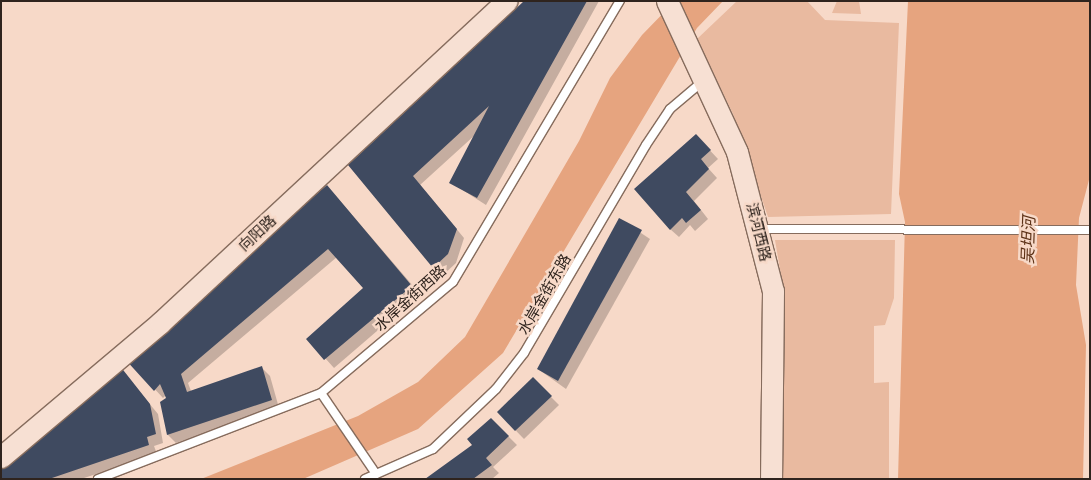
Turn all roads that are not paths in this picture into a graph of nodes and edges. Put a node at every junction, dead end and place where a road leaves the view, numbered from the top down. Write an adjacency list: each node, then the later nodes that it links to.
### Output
1 (506, 1): 8 (street, 向阳路)
2 (620, 1): 7 (lane, 水岸金街西路)
3 (667, 1): 4 (street, 滨河西路)
4 (704, 80): 5 (street, 滨河西路); 9 (lane, 水岸金街东路)
5 (759, 229): 6 (lane); 12 (street, 滨河西路)
6 (1090, 230)
7 (321, 393): 9 (lane); 10 (lane, 水岸金街西路)
8 (1, 457)
9 (376, 474): 11 (lane, 水岸金街东路)
10 (98, 479)
11 (365, 479)
12 (771, 479)

